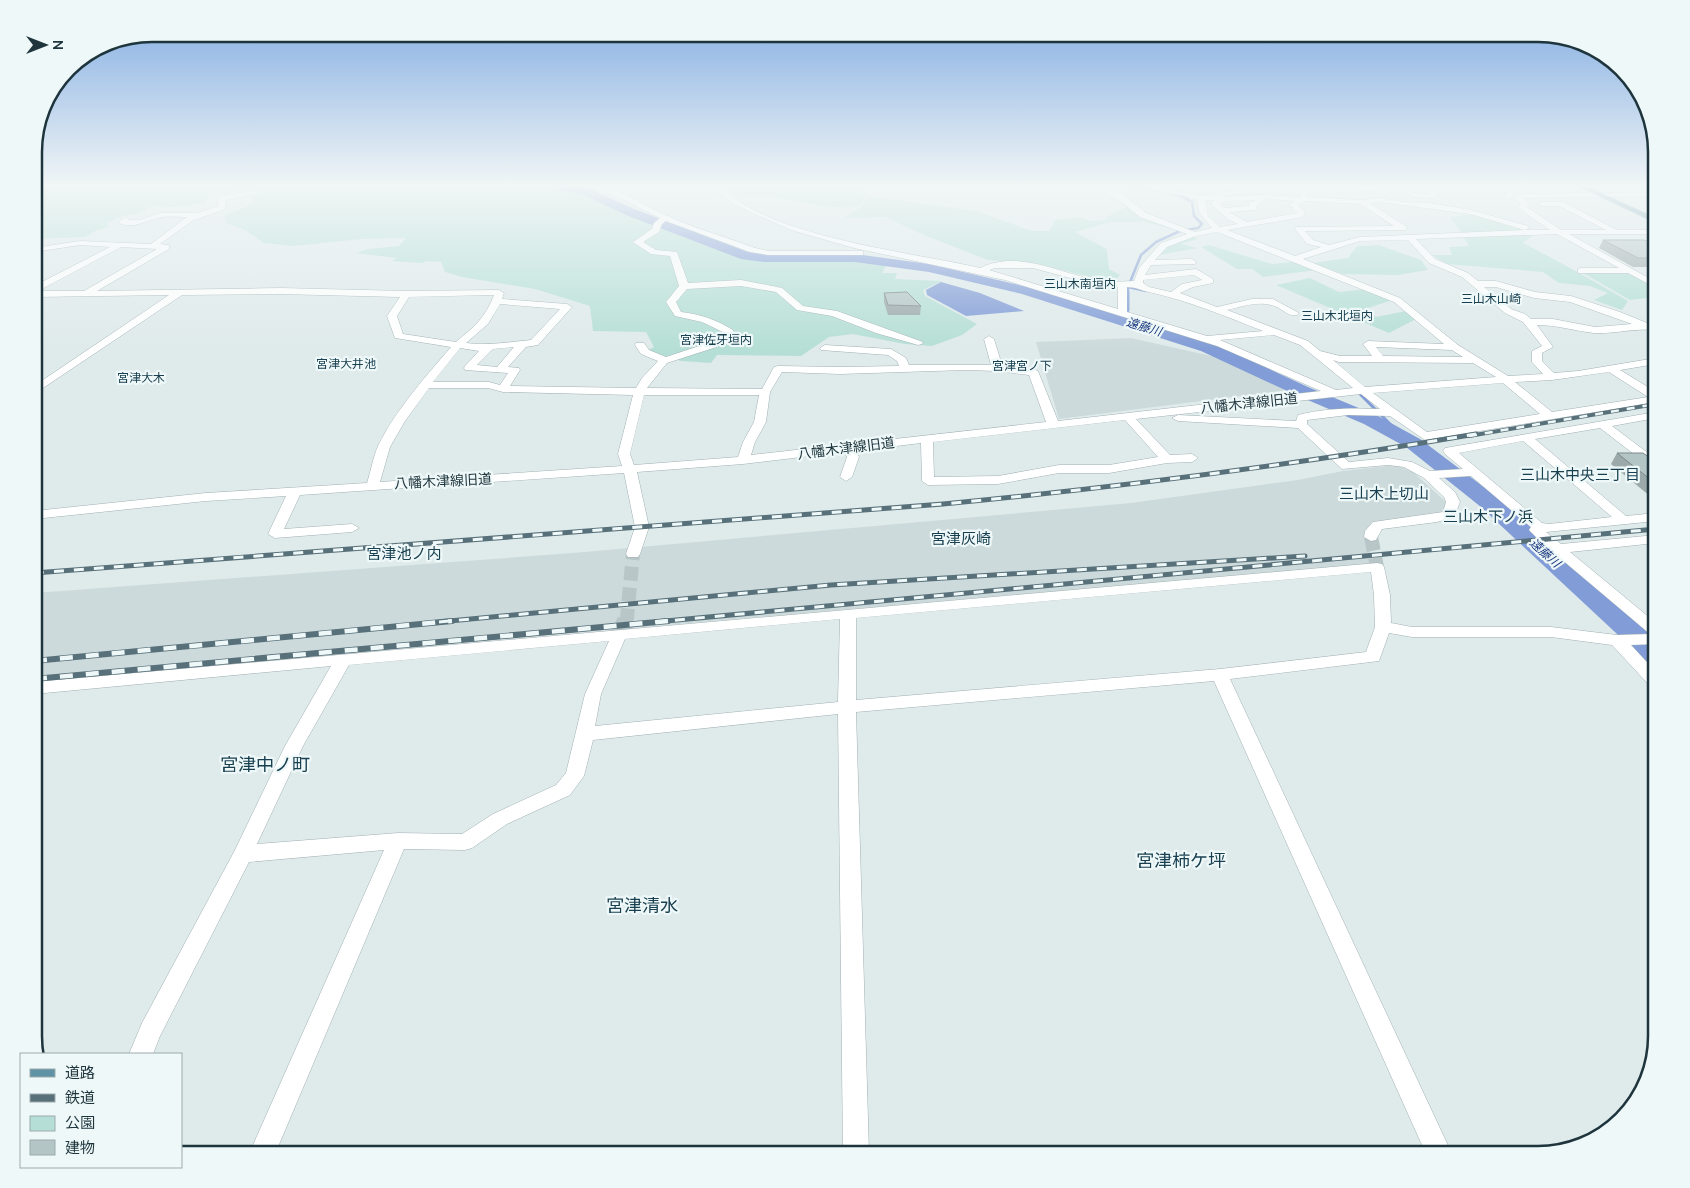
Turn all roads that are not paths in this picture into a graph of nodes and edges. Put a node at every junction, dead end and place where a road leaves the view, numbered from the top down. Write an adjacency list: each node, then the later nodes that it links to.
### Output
1 (98, 239): 14 (street)
2 (161, 239): 16 (street)
3 (641, 239): 31 (street)
4 (722, 239): 19 (street)
5 (834, 239): 19 (street)
6 (1179, 239): 23 (street)
7 (1244, 239): 21 (street)
8 (1308, 239): 17 (street)
9 (1358, 239): 17 (street)
10 (1416, 239): 29 (street)
11 (1573, 239): 26 (street)
12 (1631, 239): 13 (street)
13 (1634, 241)
14 (90, 243): 15 (street); 18 (street); 20 (street)
15 (119, 245): 16 (street); 30 (street)
16 (153, 246): 33 (street)
17 (1329, 246): 21 (street)
18 (43, 249)
19 (871, 249): 24 (street)
20 (60, 251)
21 (1296, 259): 50 (street)
22 (1192, 262): 23 (street)
23 (1147, 263): 28 (street)
24 (981, 271): 28 (street); 39 (street)
25 (1582, 271): 26 (street)
26 (1630, 271): 27 (street)
27 (1648, 281)
28 (1132, 283): 36 (street); 36 (street); 39 (street)
29 (1476, 284): 41 (street); 42 (street)
30 (43, 285)
31 (684, 286): 46 (street); 55 (street)
32 (180, 292): 33 (street); 35 (street); 64 (street)
33 (85, 293): 34 (street)
34 (43, 294)
35 (406, 294): 37 (street); 49 (street)
36 (1172, 295): 38 (street)
37 (496, 301): 47 (street); 49 (street)
38 (1214, 310): 40 (street); 43 (street)
39 (1120, 313): 44 (street)
40 (1294, 313)
41 (1531, 322): 42 (street); 62 (street)
42 (1646, 326)
43 (1274, 332): 44 (street); 53 (street)
44 (1202, 338): 71 (street)
45 (989, 339): 58 (street)
46 (918, 342)
47 (522, 345): 52 (street); 60 (street)
48 (640, 345): 55 (street)
49 (457, 346): 52 (street); 65 (street)
50 (1454, 347): 54 (street); 56 (street)
51 (825, 348): 59 (street)
52 (486, 349): 60 (street)
53 (1313, 349): 54 (street); 68 (street)
54 (1380, 359): 56 (street)
55 (664, 360): 67 (street)
56 (1473, 360): 63 (street)
57 (1648, 363): 61 (street, 八幡木津線旧道)
58 (997, 367): 59 (street); 79 (street)
59 (905, 369): 69 (street)
60 (500, 370): 66 (street)
61 (1613, 370): 62 (street, 八幡木津線旧道); 70 (street)
62 (1552, 377): 63 (street, 八幡木津線旧道)
63 (1505, 380): 68 (street, 八幡木津線旧道); 75 (street)
64 (43, 385)
65 (426, 385): 66 (street); 92 (street)
66 (503, 389): 67 (street)
67 (640, 391): 69 (street); 88 (street)
68 (1363, 391): 71 (street, 八幡木津線旧道); 73 (street)
69 (765, 392): 87 (street)
70 (1648, 393)
71 (1330, 394): 74 (street, 八幡木津線旧道)
72 (1648, 399): 75 (street)
73 (1393, 413): 75 (street); 80 (street)
74 (1148, 414): 77 (street, 八幡木津線旧道); 80 (street)
75 (1549, 416)
76 (1648, 416): 78 (street)
77 (1128, 417): 79 (street, 八幡木津線旧道); 85 (street)
78 (1602, 424): 81 (street); 86 (street)
79 (1054, 425): 82 (street, 八幡木津線旧道)
80 (1301, 425): 90 (street)
81 (1525, 437): 89 (street); 96 (street)
82 (927, 438): 83 (street, 八幡木津線旧道); 85 (street)
83 (847, 448): 87 (street, 八幡木津線旧道); 91 (street)
84 (1192, 458): 85 (street)
85 (1166, 459)
86 (1648, 459)
87 (743, 460): 88 (street, 八幡木津線旧道)
88 (630, 470): 92 (street, 八幡木津線旧道); 102 (street)
89 (1472, 472): 90 (street); 97 (street)
90 (1428, 475): 99 (street)
91 (846, 477)
92 (374, 486): 93 (street, 八幡木津線旧道)
93 (295, 491): 94 (street, 八幡木津線旧道); 98 (street)
94 (43, 514)
95 (1648, 518): 96 (street)
96 (1624, 520): 97 (street)
97 (1538, 526): 101 (street)
98 (352, 528)
99 (1371, 537)
100 (1648, 540): 101 (street)
101 (1558, 549): 105 (street)
102 (633, 554)
103 (848, 614): 104 (street); 106 (street); 113 (street)
104 (1383, 627): 108 (street); 111 (street)
105 (1648, 630)
106 (619, 634): 109 (street); 114 (street)
107 (1648, 638): 108 (street)
108 (1620, 640): 110 (street)
109 (343, 660): 112 (street); 116 (street)
110 (1648, 673)
111 (1220, 675): 113 (street); 120 (street)
112 (43, 687)
113 (847, 707): 114 (street); 119 (street)
114 (585, 734): 115 (street)
115 (398, 841): 116 (street); 118 (street)
116 (243, 854): 117 (street)
117 (141, 1053)
118 (265, 1146)
119 (856, 1146)
120 (1435, 1146)

